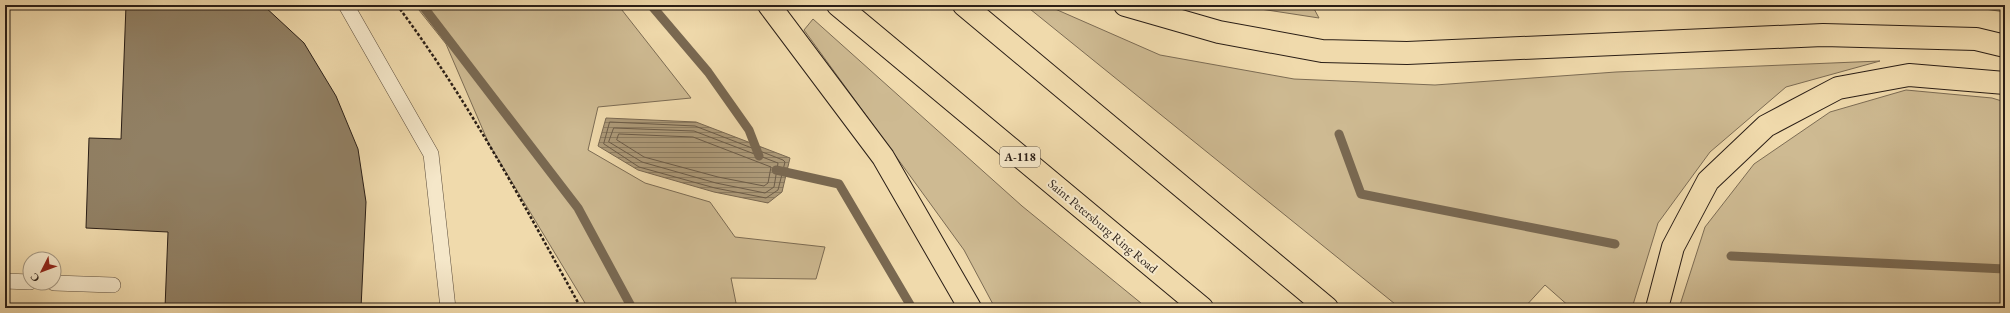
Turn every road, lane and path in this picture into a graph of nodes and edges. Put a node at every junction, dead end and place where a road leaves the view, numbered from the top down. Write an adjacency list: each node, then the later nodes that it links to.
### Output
1 (346, 5): 13 (lane)
2 (397, 5): 14 (path)
3 (769, 5): 15 (main road)
4 (838, 5): 16 (main road, Saint Petersburg Ring Road / А-118)
5 (964, 5): 17 (main road)
6 (1125, 5): 7 (main road)
7 (2005, 46)
8 (2005, 83): 18 (main road)
9 (5, 281): 10 (lane)
10 (22, 282)
11 (62, 283): 12 (lane)
12 (113, 285)
13 (448, 308)
14 (581, 308)
15 (970, 308)
16 (1202, 308)
17 (1327, 308)
18 (1657, 308)

